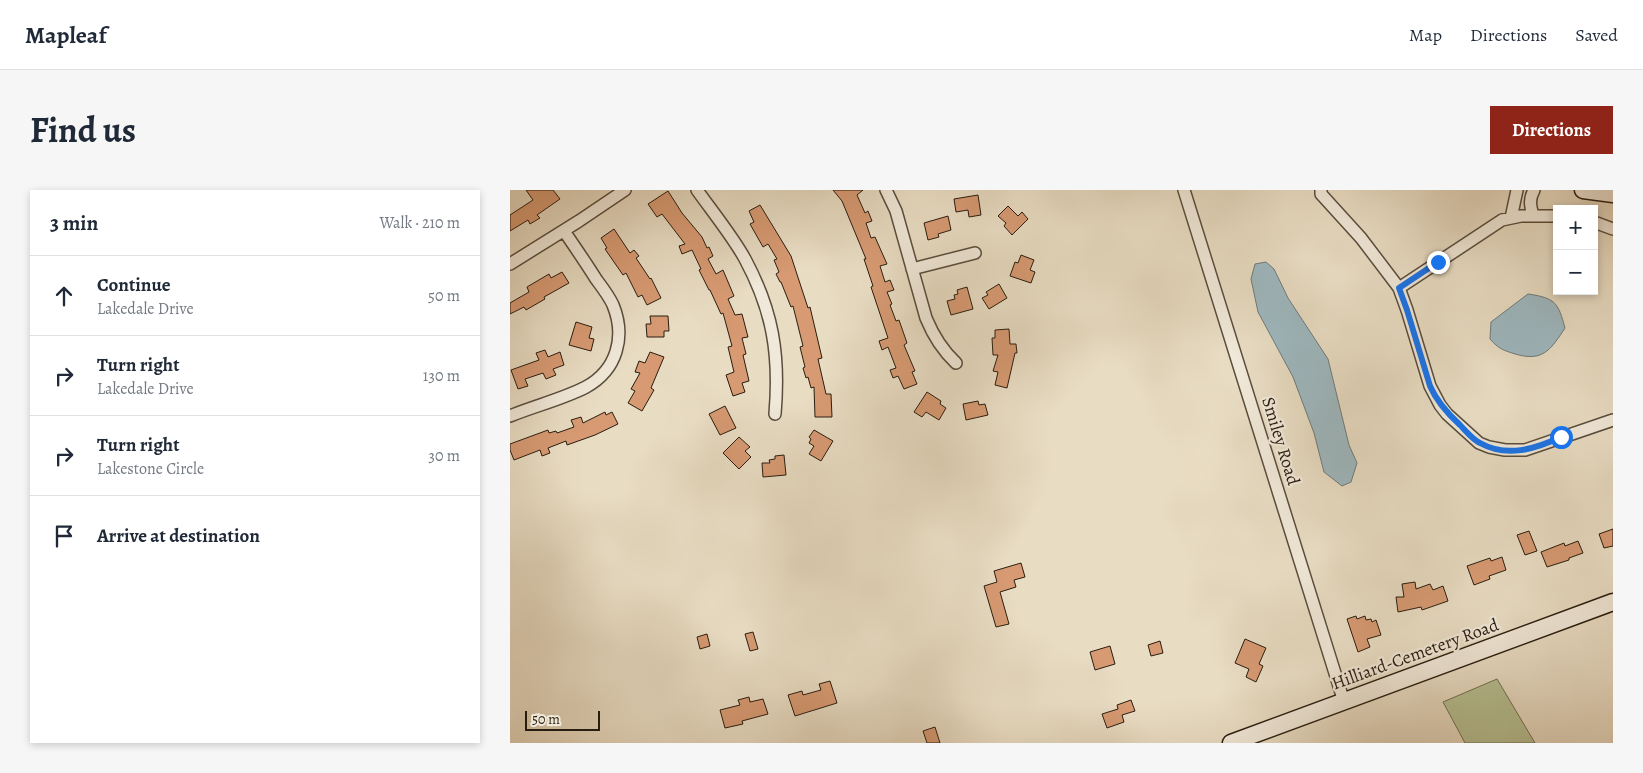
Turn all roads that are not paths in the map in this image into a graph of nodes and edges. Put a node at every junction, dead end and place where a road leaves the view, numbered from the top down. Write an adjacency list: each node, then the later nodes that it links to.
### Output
1 (625, 190): 15 (street)
2 (697, 190): 21 (street)
3 (886, 190): 18 (street)
4 (1184, 190): 25 (street, Smiley Road)
5 (1320, 190): 19 (street)
6 (1516, 190): 12 (street)
7 (1534, 190): 10 (street)
8 (1582, 190): 9 (main road)
9 (1613, 194)
10 (1533, 215): 11 (street); 12 (street)
11 (1553, 216)
12 (1511, 218): 19 (street)
13 (1598, 223): 14 (street)
14 (1613, 229)
15 (564, 231): 17 (street); 22 (street)
16 (975, 253): 18 (street)
17 (510, 264)
18 (912, 269): 20 (street)
19 (1399, 288): 23 (street)
20 (956, 363)
21 (775, 414)
22 (510, 416)
23 (1613, 420)
24 (1613, 602): 25 (main road, Hilliard-Cemetery Road)
25 (1344, 702): 26 (main road, Hilliard-Cemetery Road)
26 (1231, 743)

